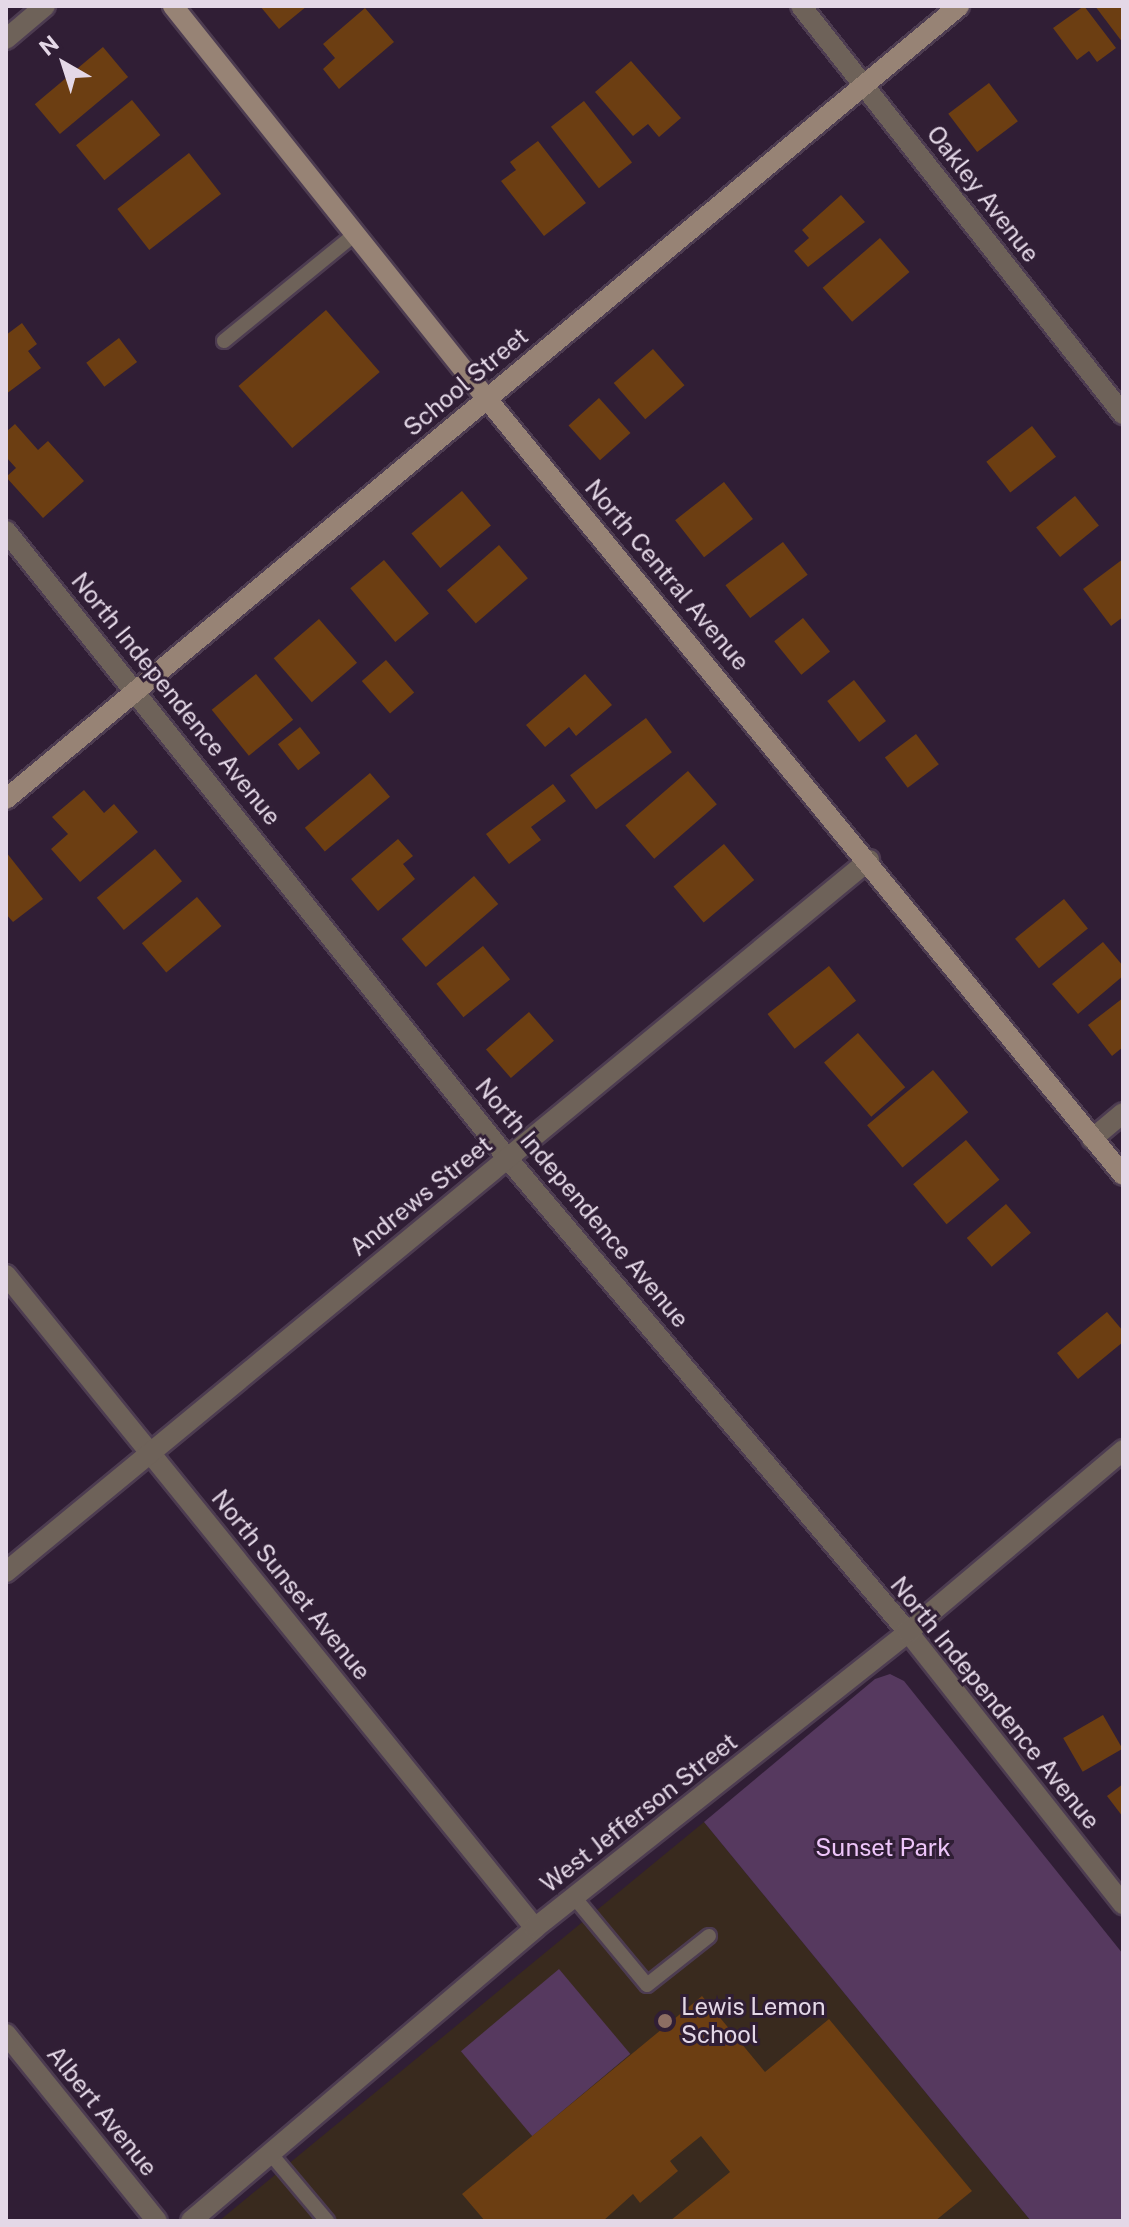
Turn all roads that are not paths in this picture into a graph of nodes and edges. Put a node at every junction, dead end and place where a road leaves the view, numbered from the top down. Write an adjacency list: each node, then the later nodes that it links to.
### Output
1 (45, 6): 5 (street)
2 (173, 6): 7 (main road, North Central Avenue)
3 (801, 6): 6 (street, Oakley Avenue)
4 (959, 6): 6 (main road, School Street)
5 (6, 39)
6 (865, 86): 9 (main road, School Street); 10 (street, Oakley Avenue)
7 (355, 234): 8 (lane); 9 (main road, North Central Avenue)
8 (224, 341)
9 (487, 399): 12 (main road, School Street); 14 (main road, North Central Avenue)
10 (1123, 414)
11 (6, 531): 12 (street, North Independence Avenue)
12 (137, 689): 13 (main road, School Street); 17 (street, North Independence Avenue)
13 (6, 799)
14 (869, 860): 16 (main road, North Central Avenue); 17 (street, Andrews Street)
15 (1123, 1113): 16 (street)
16 (1092, 1139): 18 (main road, North Central Avenue)
17 (508, 1159): 21 (street, Andrews Street); 23 (street, North Independence Avenue)
18 (1123, 1175)
19 (6, 1275): 21 (street, North Sunset Avenue)
20 (1123, 1450): 23 (street, West Jefferson Street)
21 (150, 1453): 22 (street, Andrews Street); 26 (street, North Sunset Avenue)
22 (6, 1572)
23 (908, 1632): 24 (street, West Jefferson Street); 25 (street, North Independence Avenue)
24 (574, 1897): 26 (street, West Jefferson Street); 27 (lane)
25 (1123, 1904)
26 (535, 1928): 29 (street, West Jefferson Street)
27 (709, 1936)
28 (6, 2034): 30 (street, Albert Avenue)
29 (270, 2153): 31 (street, West Jefferson Street); 32 (lane)
30 (157, 2221)
31 (191, 2221)
32 (327, 2221)

